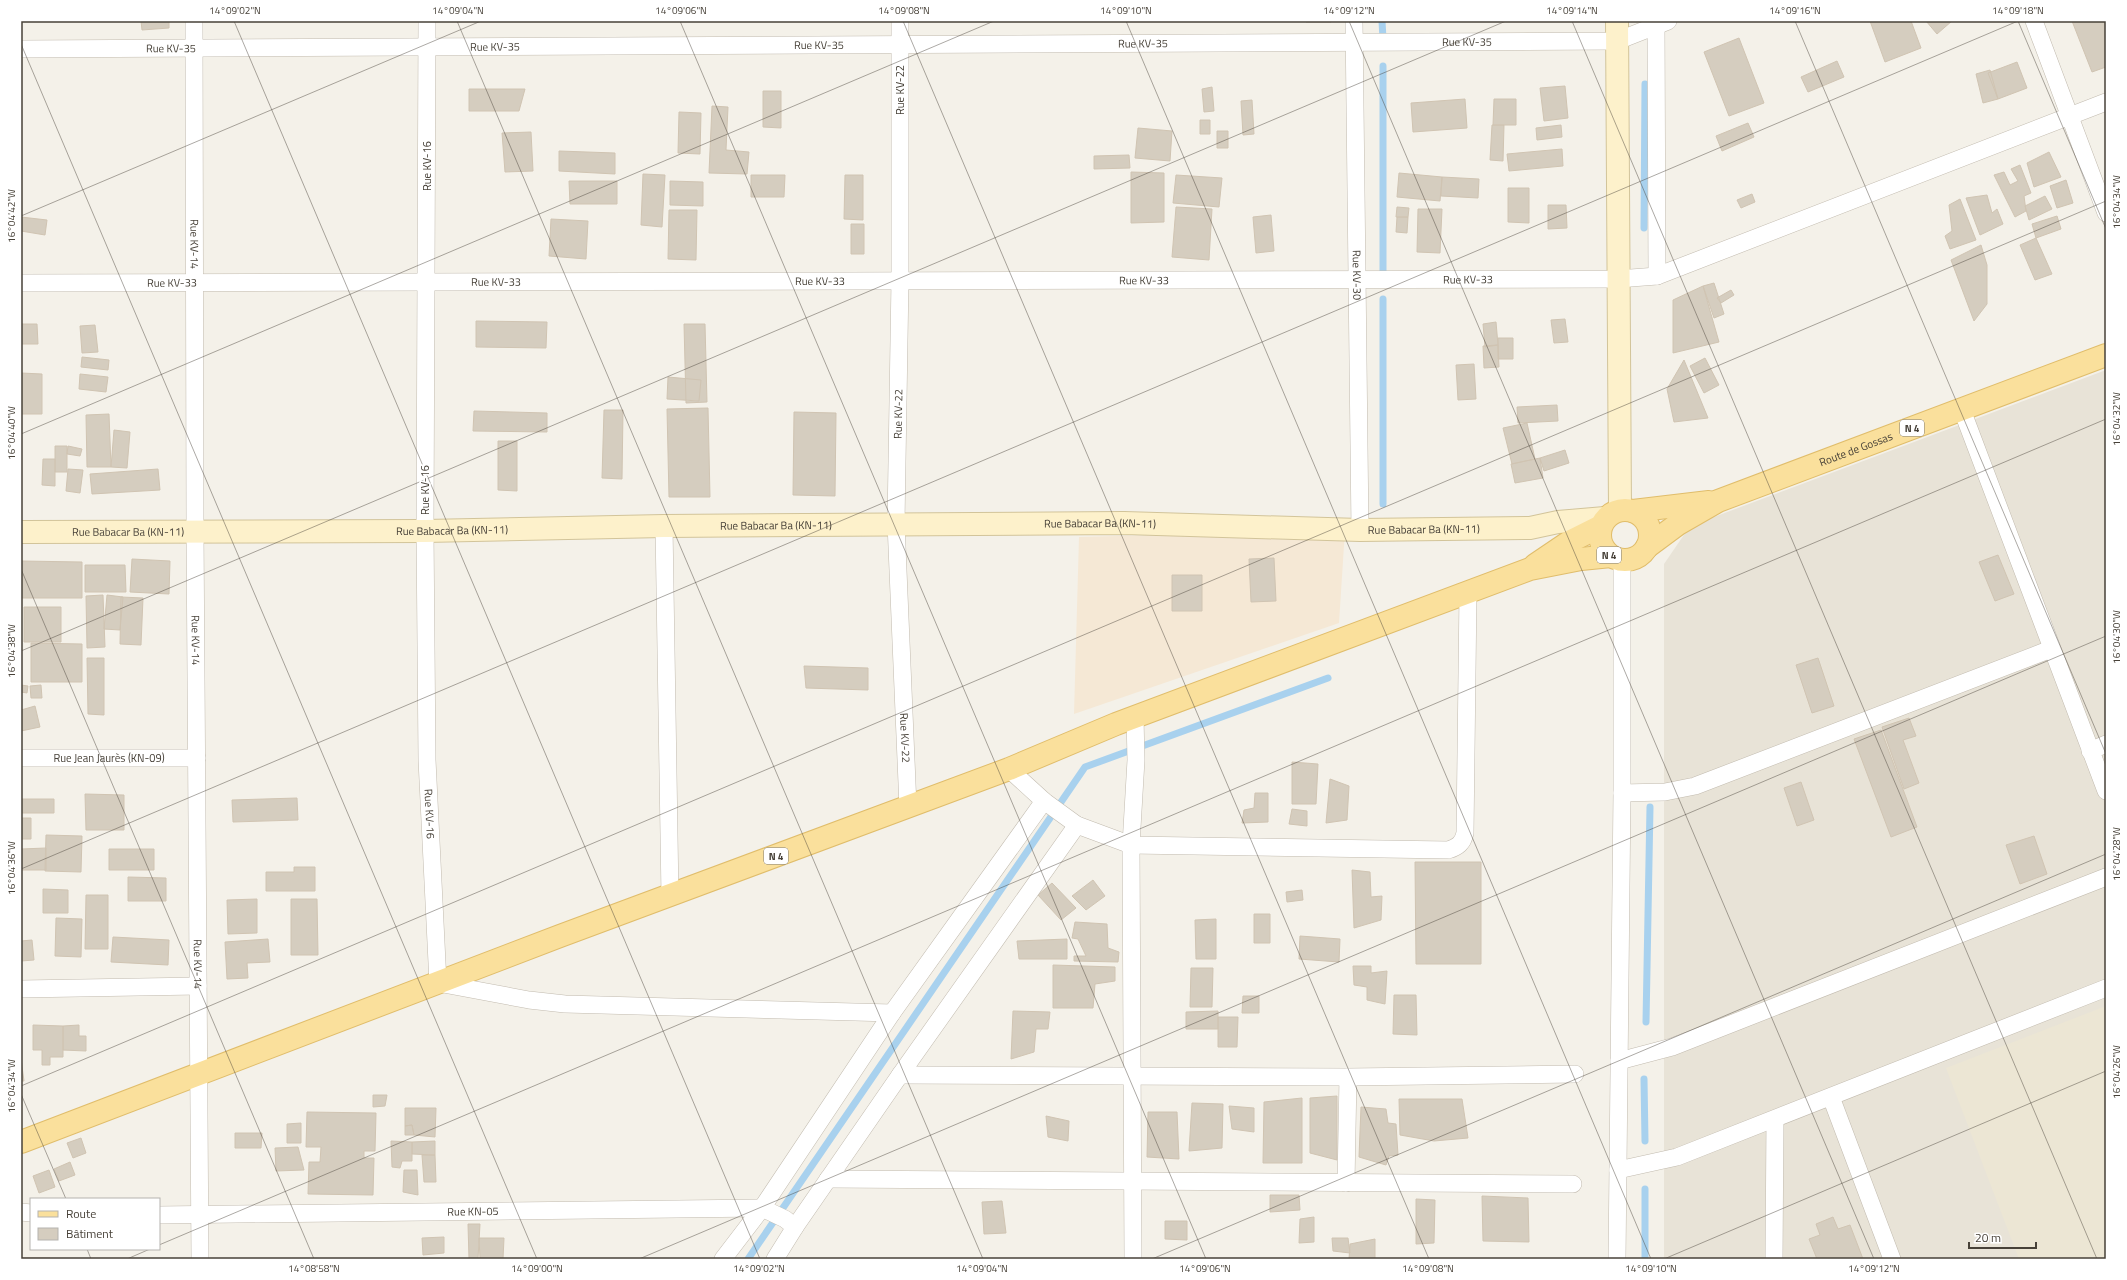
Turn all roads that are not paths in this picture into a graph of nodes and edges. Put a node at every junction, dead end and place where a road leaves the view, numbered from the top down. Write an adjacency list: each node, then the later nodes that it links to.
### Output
1 (194, 21): 11 (street, Rue KV-14)
2 (427, 21): 10 (street, Rue KV-16)
3 (900, 21): 9 (street, Rue KV-22)
4 (1354, 21): 8 (street, Rue KV-30)
5 (2034, 21): 14 (street)
6 (1660, 22): 7 (street); 16 (street)
7 (1617, 31): 8 (street, Rue KV-35); 17 (street)
8 (1354, 42): 9 (street, Rue KV-35); 19 (street, Rue KV-30)
9 (900, 44): 10 (street, Rue KV-35); 18 (street, Rue KV-22)
10 (427, 46): 11 (street, Rue KV-35); 22 (street, Rue KV-16)
11 (194, 48): 12 (street, Rue KV-35); 21 (street, Rue KV-14)
12 (21, 49)
13 (2106, 102): 14 (street, Rue KV-33)
14 (2070, 116): 15 (street); 16 (street, Rue KV-33)
15 (2106, 213)
16 (1657, 276): 17 (street, Rue KV-33)
17 (1618, 279): 19 (street, Rue KV-33); 26 (street)
18 (900, 280): 19 (street, Rue KV-33); 22 (street, Rue KV-33); 27 (street, Rue KV-22)
19 (1358, 280): 30 (street, Rue KV-30)
20 (21, 282): 21 (street, Rue KV-33)
21 (195, 282): 22 (street, Rue KV-33); 31 (street, Rue KV-14)
22 (427, 282): 32 (street, Rue KV-16)
23 (2106, 355): 24 (main road, Route de Gossas / N 4)
24 (1962, 410): 25 (main road, Route de Gossas / N 4); 39 (street)
25 (1718, 501): 26 (main road, N 4); 35 (main road, N 4)
26 (1615, 516): 29 (street); 34 (main road, N 4); 35 (main road); 36 (main road, N 4)
27 (896, 523): 28 (street, Rue Babacar Ba (KN-11)); 30 (street, Rue Babacar Ba (KN-11)); 49 (street, Rue KV-22)
28 (664, 526): 32 (street, Rue Babacar Ba (KN-11)); 53 (street)
29 (1530, 528): 30 (street, Rue Babacar Ba (KN-11)); 34 (street)
30 (1360, 530)
31 (195, 531): 32 (street, Rue Babacar Ba (KN-11)); 33 (street, Rue Babacar Ba (KN-11)); 44 (street, Rue KV-14)
32 (425, 531): 54 (street, Rue KV-16)
33 (21, 532)
34 (1569, 542): 37 (main road, N 4)
35 (1647, 547): 36 (main road, N 4)
36 (1616, 558): 37 (main road, N 4); 47 (street)
37 (1530, 569): 38 (main road, N 4)
38 (1468, 594): 40 (main road, N 4); 51 (street)
39 (2051, 649): 42 (street); 47 (street)
40 (1135, 726): 45 (main road, N 4); 51 (street)
41 (2106, 744): 42 (street)
42 (2090, 750): 46 (street)
43 (21, 758): 44 (street, Rue Jean Jaurès (KN-09))
44 (197, 758): 55 (street, Rue KV-14)
45 (1009, 769): 48 (street); 49 (main road, N 4)
46 (2106, 791)
47 (1622, 793): 59 (street)
48 (1047, 803): 50 (street); 58 (street)
49 (908, 806): 53 (main road, N 4)
50 (1073, 822): 51 (street); 62 (street)
51 (1130, 845): 63 (street)
52 (2106, 877): 59 (street)
53 (670, 896): 54 (main road, N 4)
54 (438, 983): 58 (street); 60 (main road, N 4)
55 (198, 986): 57 (street); 60 (street, Rue KV-14)
56 (2106, 988): 65 (street)
57 (21, 989)
58 (892, 1013): 75 (street)
59 (1619, 1061): 68 (street)
60 (200, 1074): 67 (main road, N 4); 74 (street, Rue KV-14)
61 (1575, 1074): 64 (street)
62 (900, 1075): 63 (street); 69 (street)
63 (1132, 1076): 64 (street); 70 (street)
64 (1348, 1077): 71 (street)
65 (1831, 1097): 66 (street); 82 (street)
66 (1775, 1119): 68 (street); 81 (street)
67 (21, 1142)
68 (1618, 1170): 80 (street)
69 (828, 1179): 70 (street); 75 (street)
70 (1133, 1182): 71 (street); 79 (street)
71 (1346, 1183): 72 (street)
72 (1573, 1184)
73 (160, 1215): 74 (street, Rue KN-05)
74 (201, 1216): 75 (street, Rue KN-05); 76 (street, Rue KV-14)
75 (778, 1216): 77 (street); 78 (street)
76 (200, 1259)
77 (723, 1259)
78 (776, 1259)
79 (1133, 1259)
80 (1617, 1259)
81 (1774, 1259)
82 (1892, 1259)

